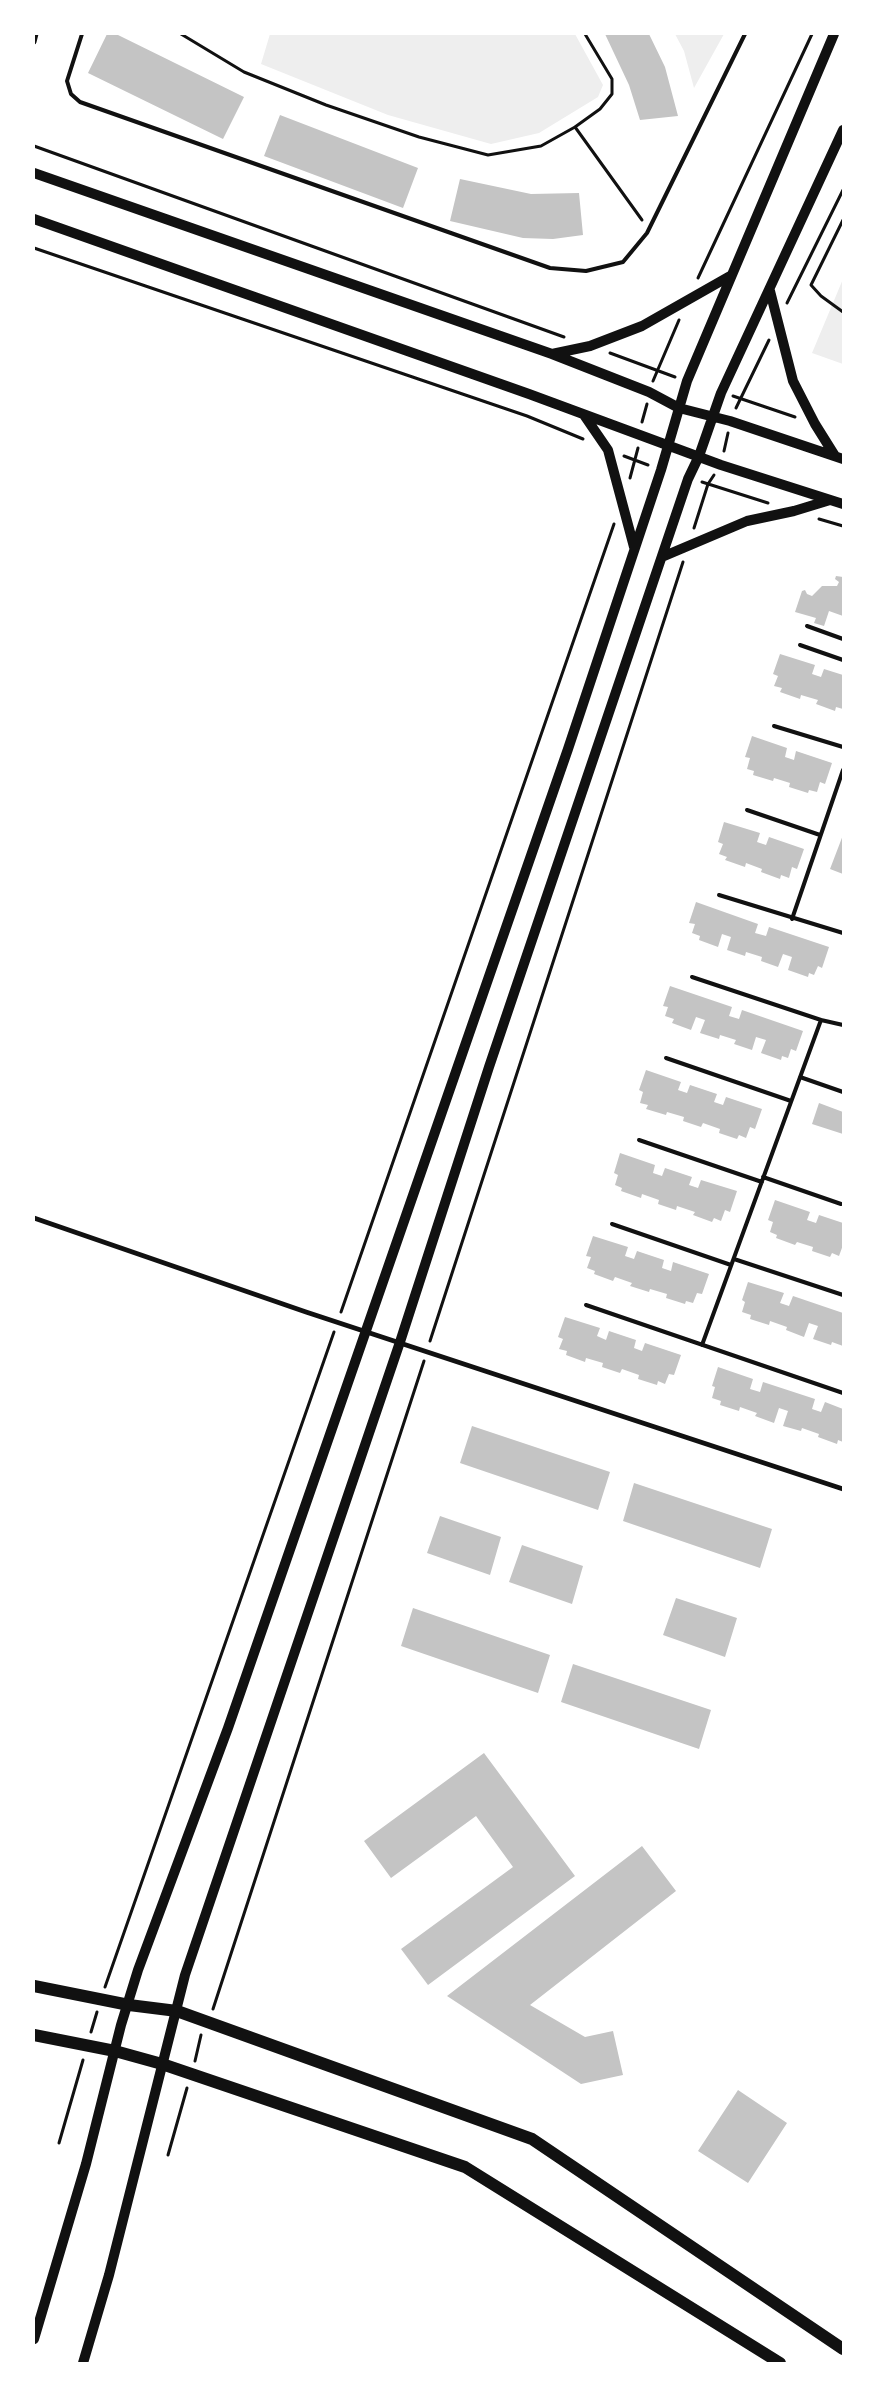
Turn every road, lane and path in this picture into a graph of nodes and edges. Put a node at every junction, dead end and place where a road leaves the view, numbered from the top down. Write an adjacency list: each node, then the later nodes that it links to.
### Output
1 (36, 34): 8 (street)
2 (82, 34): 16 (lane)
3 (181, 34): 9 (path)
4 (585, 34): 9 (path)
5 (745, 34): 16 (lane)
6 (812, 34): 20 (path)
7 (834, 34): 18 (main road)
8 (34, 42)
9 (575, 127): 16 (path)
10 (843, 130): 19 (main road)
11 (34, 146): 23 (path)
12 (34, 173): 24 (main road)
13 (843, 190): 22 (path)
14 (34, 219): 31 (main road)
15 (843, 220): 21 (path)
16 (649, 229)
17 (34, 248): 37 (path)
18 (730, 276): 20 (main road); 26 (main road)
19 (770, 291): 22 (main road); 28 (main road)
20 (688, 301): 23 (main road); 25 (path)
21 (843, 312)
22 (777, 324): 29 (path); 34 (main road)
23 (590, 346): 24 (main road); 25 (path)
24 (552, 354): 27 (main road)
25 (657, 371): 26 (path); 27 (path)
26 (686, 381): 30 (main road)
27 (649, 392): 30 (main road); 35 (path)
28 (721, 393): 29 (path); 32 (main road)
29 (740, 398): 33 (path); 34 (path)
30 (679, 408): 32 (main road); 36 (main road)
31 (583, 414): 35 (main road); 37 (main road)
32 (713, 416): 33 (main road); 38 (main road)
33 (730, 421): 39 (main road); 41 (path)
34 (815, 424): 39 (main road)
35 (639, 436): 36 (main road); 40 (path)
36 (667, 445): 38 (main road); 42 (main road)
37 (608, 450): 40 (path); 45 (main road)
38 (699, 456): 41 (main road); 43 (main road)
39 (839, 457)
40 (636, 461): 42 (path); 45 (path)
41 (721, 465): 44 (path); 46 (main road)
42 (661, 470): 51 (main road)
43 (688, 479): 44 (path); 52 (main road)
44 (708, 484): 48 (path); 50 (path)
45 (623, 499): 51 (main road); 82 (path)
46 (830, 500): 47 (main road); 48 (main road)
47 (843, 504)
48 (794, 511): 49 (path); 50 (main road)
49 (843, 526)
50 (689, 545): 52 (main road); 86 (path)
51 (634, 547): 83 (main road)
52 (662, 557): 84 (main road)
53 (807, 626): 54 (lane)
54 (843, 639)
55 (800, 645): 56 (lane)
56 (843, 660)
57 (774, 726): 58 (lane)
58 (843, 747)
59 (843, 770): 61 (lane)
60 (747, 810): 61 (lane)
61 (820, 835): 63 (lane)
62 (719, 895): 63 (lane)
63 (792, 919): 64 (lane)
64 (843, 934)
65 (692, 977): 66 (lane)
66 (821, 1020): 67 (lane); 69 (lane)
67 (843, 1025)
68 (666, 1058): 71 (lane)
69 (800, 1077): 70 (lane); 71 (lane)
70 (843, 1092)
71 (791, 1101): 73 (lane)
72 (639, 1140): 74 (lane)
73 (763, 1177): 74 (lane); 75 (lane)
74 (762, 1182): 78 (lane)
75 (841, 1204)
76 (34, 1218): 82 (street)
77 (612, 1224): 79 (lane)
78 (734, 1259): 79 (lane); 80 (lane)
79 (731, 1265): 85 (lane)
80 (843, 1295)
81 (586, 1305): 85 (lane)
82 (337, 1322): 83 (street); 90 (path)
83 (364, 1331): 84 (street); 91 (main road)
84 (400, 1342): 86 (street); 92 (main road)
85 (702, 1345): 87 (lane)
86 (427, 1351): 88 (street); 93 (path)
87 (843, 1393)
88 (843, 1489)
89 (34, 1986): 90 (main road)
90 (101, 1999): 91 (main road); 95 (path)
91 (128, 2005): 92 (main road); 96 (main road)
92 (177, 2010): 93 (main road); 97 (main road)
93 (208, 2022): 98 (path); 102 (main road)
94 (34, 2035): 95 (main road)
95 (87, 2046): 96 (main road); 99 (path)
96 (115, 2051): 97 (main road); 101 (main road)
97 (162, 2064): 98 (main road); 103 (main road)
98 (191, 2074): 100 (path); 104 (main road)
99 (59, 2143)
100 (168, 2155)
101 (34, 2339)
102 (843, 2349)
103 (83, 2363)
104 (780, 2363)

